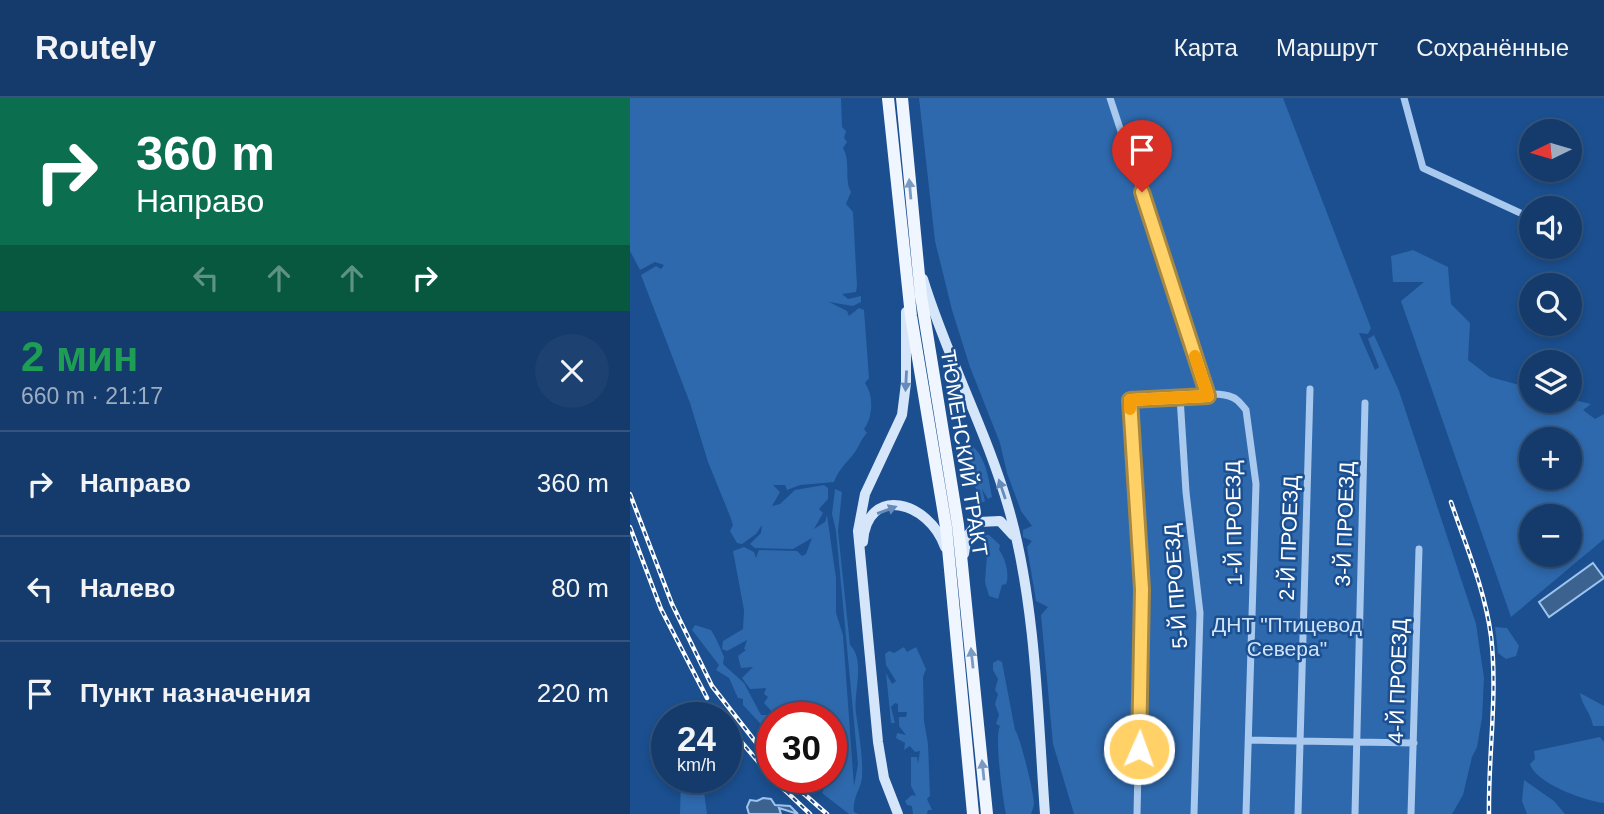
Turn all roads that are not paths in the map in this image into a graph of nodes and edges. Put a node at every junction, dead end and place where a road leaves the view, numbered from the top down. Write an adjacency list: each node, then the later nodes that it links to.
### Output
1 (888, 98): 7 (main road, ТЮМЕНСКИЙ ТРАКТ)
2 (902, 98): 6 (main road, ТЮМЕНСКИЙ ТРАКТ, one-way to 2)
3 (1110, 98): 9 (street)
4 (1404, 98): 5 (street)
5 (1519, 212)
6 (916, 253): 13 (main road, one-way to 6); 15 (main road, ТЮМЕНСКИЙ ТРАКТ)
7 (904, 264): 14 (main road, one-way to 14); 15 (main road, ТЮМЕНСКИЙ ТРАКТ)
8 (1310, 389): 17 (street, 2-Й ПРОЕЗД)
9 (1208, 396): 10 (street); 16 (street, 1-Й ПРОЕЗД)
10 (1180, 397): 24 (street); 25 (street, 5-Й ПРОЕЗД)
11 (1365, 403): 18 (street, 3-Й ПРОЕЗД)
12 (1419, 549): 19 (street, 4-Й ПРОЕЗД)
13 (1019, 555): 15 (main road); 23 (main road)
14 (861, 566): 15 (main road, one-way to 15); 20 (main road)
15 (956, 566): 21 (main road, ТЮМЕНСКИЙ ТРАКТ); 22 (main road, ТЮМЕНСКИЙ ТРАКТ, one-way to 15)
16 (1249, 740): 17 (street); 26 (street, 1-Й ПРОЕЗД)
17 (1299, 743): 18 (street); 27 (street, 2-Й ПРОЕЗД)
18 (1357, 743): 19 (street); 28 (street, 3-Й ПРОЕЗД)
19 (1414, 743): 29 (street, 4-Й ПРОЕЗД)
20 (898, 814)
21 (973, 814)
22 (987, 814)
23 (1045, 814)
24 (1137, 814)
25 (1194, 814)
26 (1246, 814)
27 (1298, 814)
28 (1355, 814)
29 (1411, 814)

